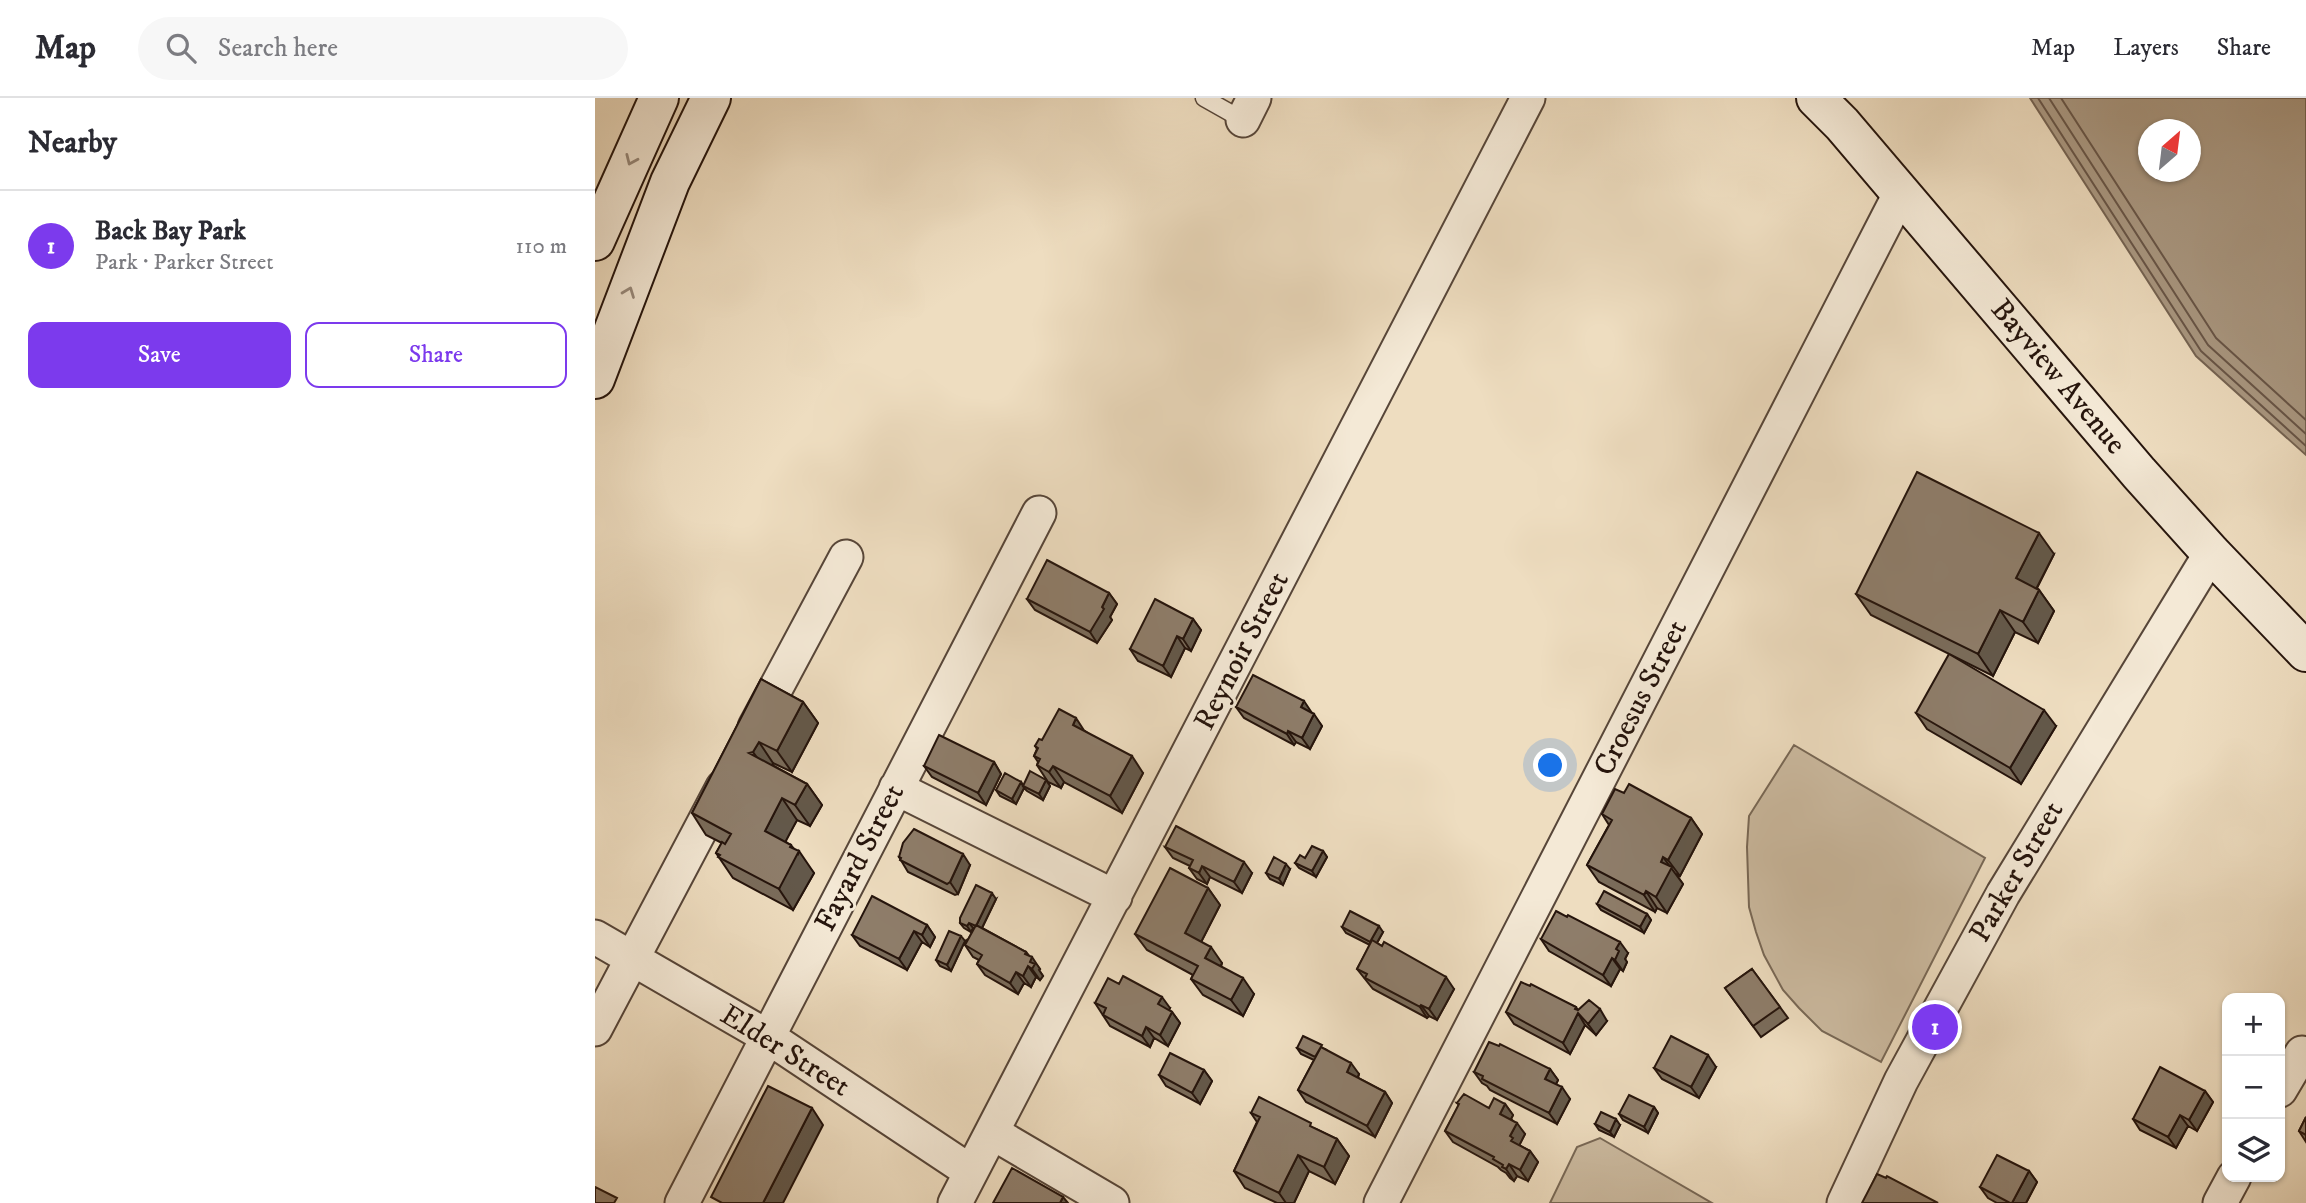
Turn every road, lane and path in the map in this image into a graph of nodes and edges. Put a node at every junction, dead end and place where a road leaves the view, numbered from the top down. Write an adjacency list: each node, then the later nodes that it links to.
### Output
1 (659, 98): 8 (main road, one-way to 8)
2 (711, 98): 9 (main road, one-way to 2)
3 (1204, 98): 6 (lane)
4 (1528, 98): 15 (street, Reynoir Street)
5 (1816, 98): 7 (main road, Bayview Avenue)
6 (1249, 109)
7 (1901, 192): 11 (main road, Bayview Avenue); 28 (street, Croesus Street)
8 (595, 241)
9 (595, 379)
10 (1039, 513): 14 (street, Fayard Street)
11 (2211, 553): 13 (main road, Bayview Avenue); 29 (street, Parker Street)
12 (846, 557): 17 (street)
13 (2306, 652)
14 (896, 788): 15 (street); 19 (street, Fayard Street)
15 (1115, 897): 22 (street, Reynoir Street)
16 (595, 937): 17 (street, Elder Street)
17 (632, 957): 18 (street); 19 (street, Elder Street)
18 (595, 1029)
19 (768, 1037): 23 (street, Elder Street); 25 (street, Fayard Street)
20 (2306, 1056): 21 (street)
21 (2285, 1082)
22 (992, 1133): 23 (street, Reynoir Street); 27 (street)
23 (971, 1172): 26 (street, Reynoir Street)
24 (2231, 1182): 30 (street)
25 (682, 1203)
26 (955, 1203)
27 (1112, 1203)
28 (1381, 1203)
29 (1844, 1203)
30 (2220, 1203)

